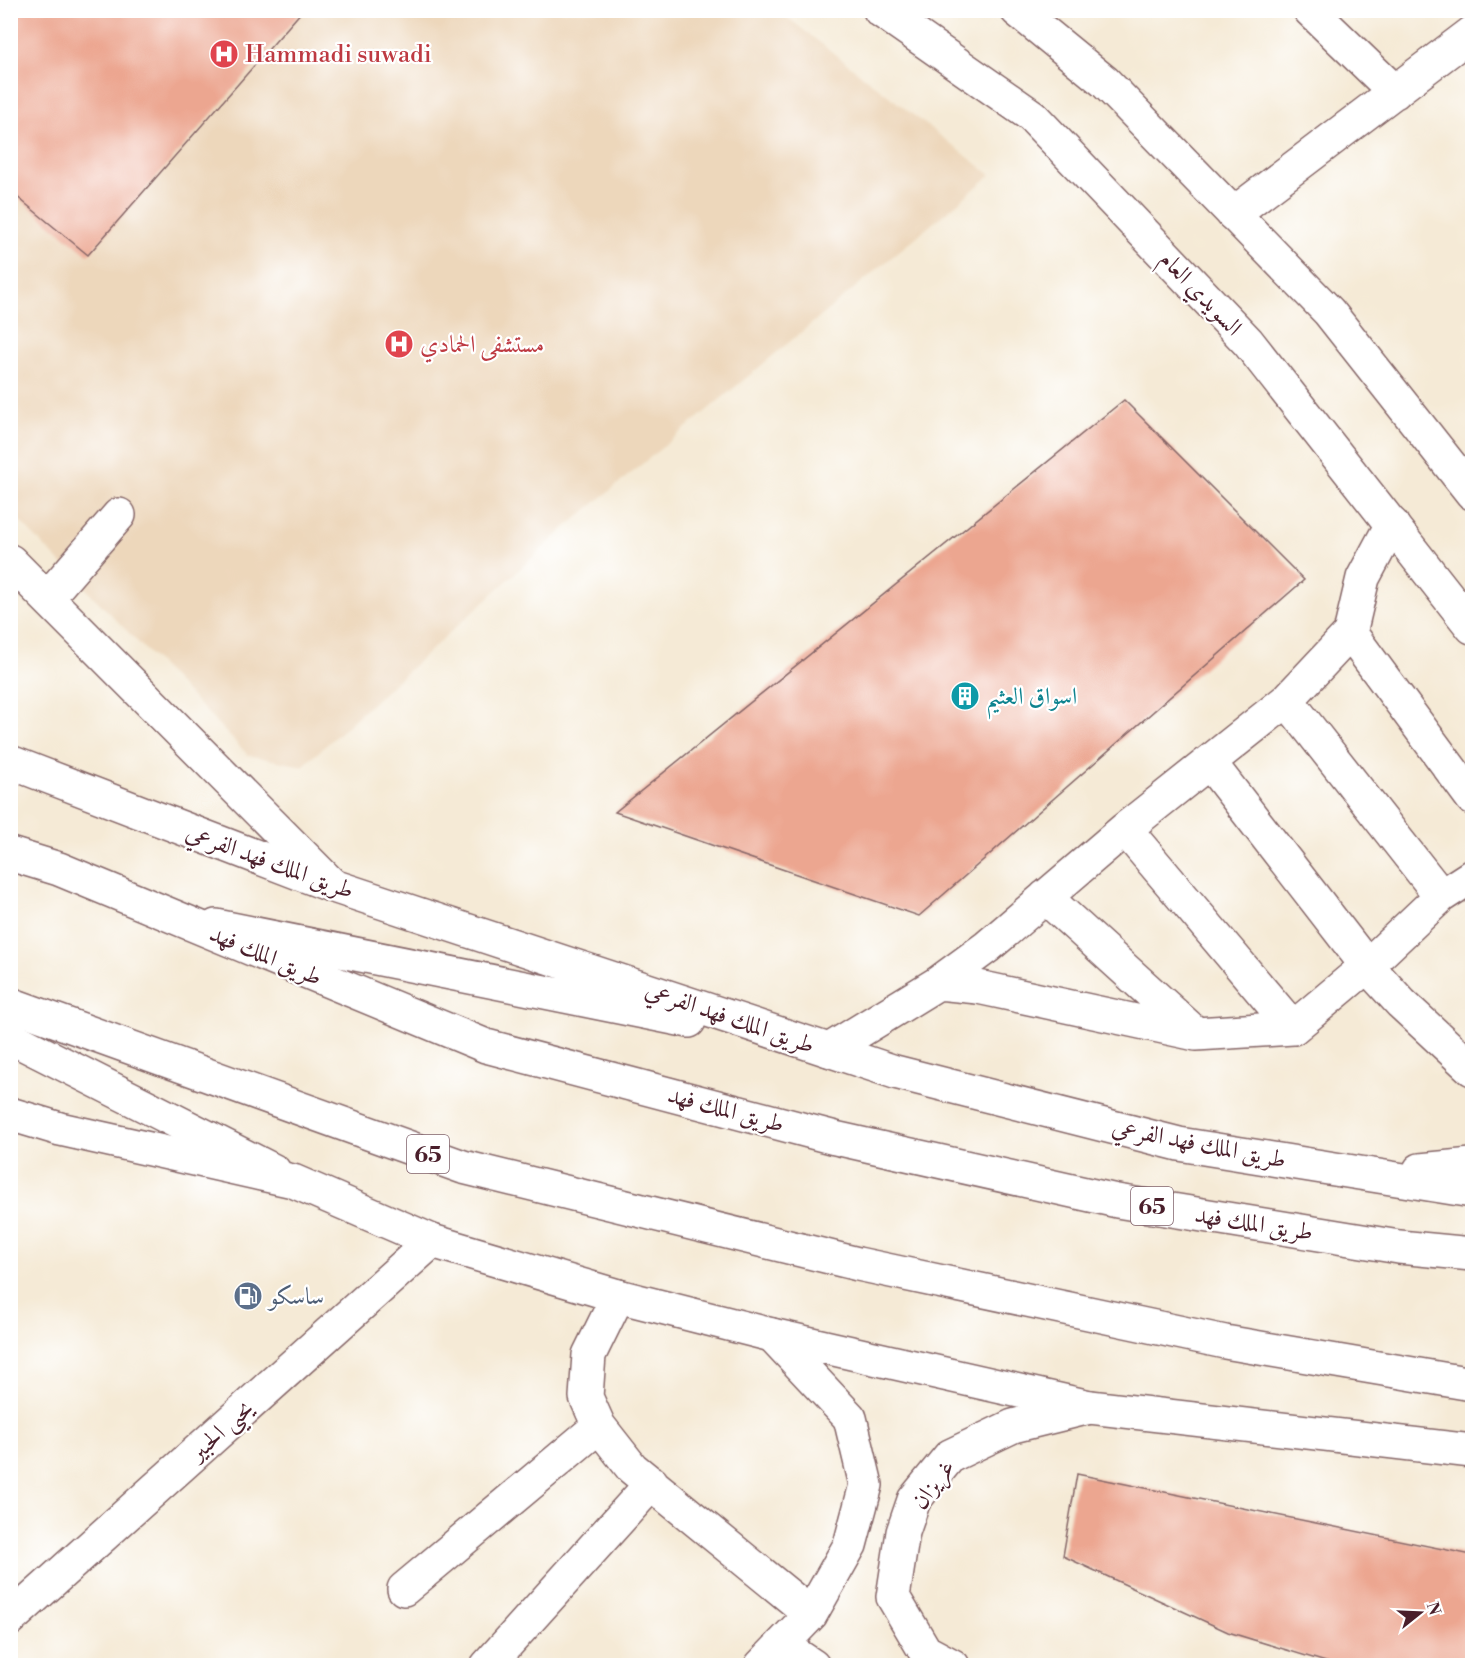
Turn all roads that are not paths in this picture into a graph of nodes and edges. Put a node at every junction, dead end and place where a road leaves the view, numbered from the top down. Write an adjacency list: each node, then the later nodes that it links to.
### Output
1 (880, 10): 9 (main road, السويدي العام)
2 (1017, 10): 6 (main road)
3 (1310, 10): 5 (main road)
4 (1473, 33): 5 (main road)
5 (1395, 92): 6 (main road)
6 (1233, 214): 7 (main road)
7 (1473, 493)
8 (119, 515): 11 (main road)
9 (1392, 524): 12 (main road, السويدي العام); 13 (main road)
10 (10, 561): 11 (main road)
11 (47, 598): 21 (main road)
12 (1473, 627)
13 (1350, 633): 14 (main road); 17 (main road)
14 (1287, 700): 16 (main road); 22 (main road)
15 (10, 762): 21 (main road, طريق الملك فهد الفرعي)
16 (1209, 762): 18 (main road); 25 (main road)
17 (1473, 798)
18 (1125, 829): 23 (main road); 28 (main road)
19 (10, 854): 24 (main road, طريق الملك فهد / 65)
20 (1473, 876): 22 (main road)
21 (333, 885): 31 (main road, طريق الملك فهد الفرعي)
22 (1441, 896): 25 (main road)
23 (1045, 897): 26 (main road); 29 (main road)
24 (177, 918): 31 (main road); 39 (main road, طريق الملك فهد / 65)
25 (1367, 966): 28 (main road); 32 (main road)
26 (938, 983): 29 (main road); 31 (main road)
27 (10, 1004): 42 (main road, 65)
28 (1293, 1028): 29 (main road)
29 (1196, 1034)
30 (10, 1037): 36 (main road)
31 (829, 1050): 35 (main road, طريق الملك فهد الفرعي)
32 (1473, 1069)
33 (10, 1114): 36 (main road)
34 (1473, 1165): 35 (main road)
35 (1370, 1174): 37 (main road, طريق الملك فهد الفرعي)
36 (294, 1181): 38 (main road)
37 (1473, 1191)
38 (432, 1241): 40 (main road); 49 (main road, يحيى الحبير)
39 (1473, 1254)
40 (618, 1296): 41 (main road); 44 (main road)
41 (772, 1335): 43 (main road); 48 (main road)
42 (1473, 1384)
43 (1090, 1407): 45 (main road); 53 (main road, غريزان)
44 (599, 1426): 46 (main road); 47 (main road)
45 (1467, 1452)
46 (652, 1483): 48 (main road); 51 (main road)
47 (404, 1589)
48 (811, 1614): 50 (main road)
49 (10, 1619)
50 (772, 1656): 52 (main road)
51 (487, 1665)
52 (813, 1665)
53 (953, 1665)

